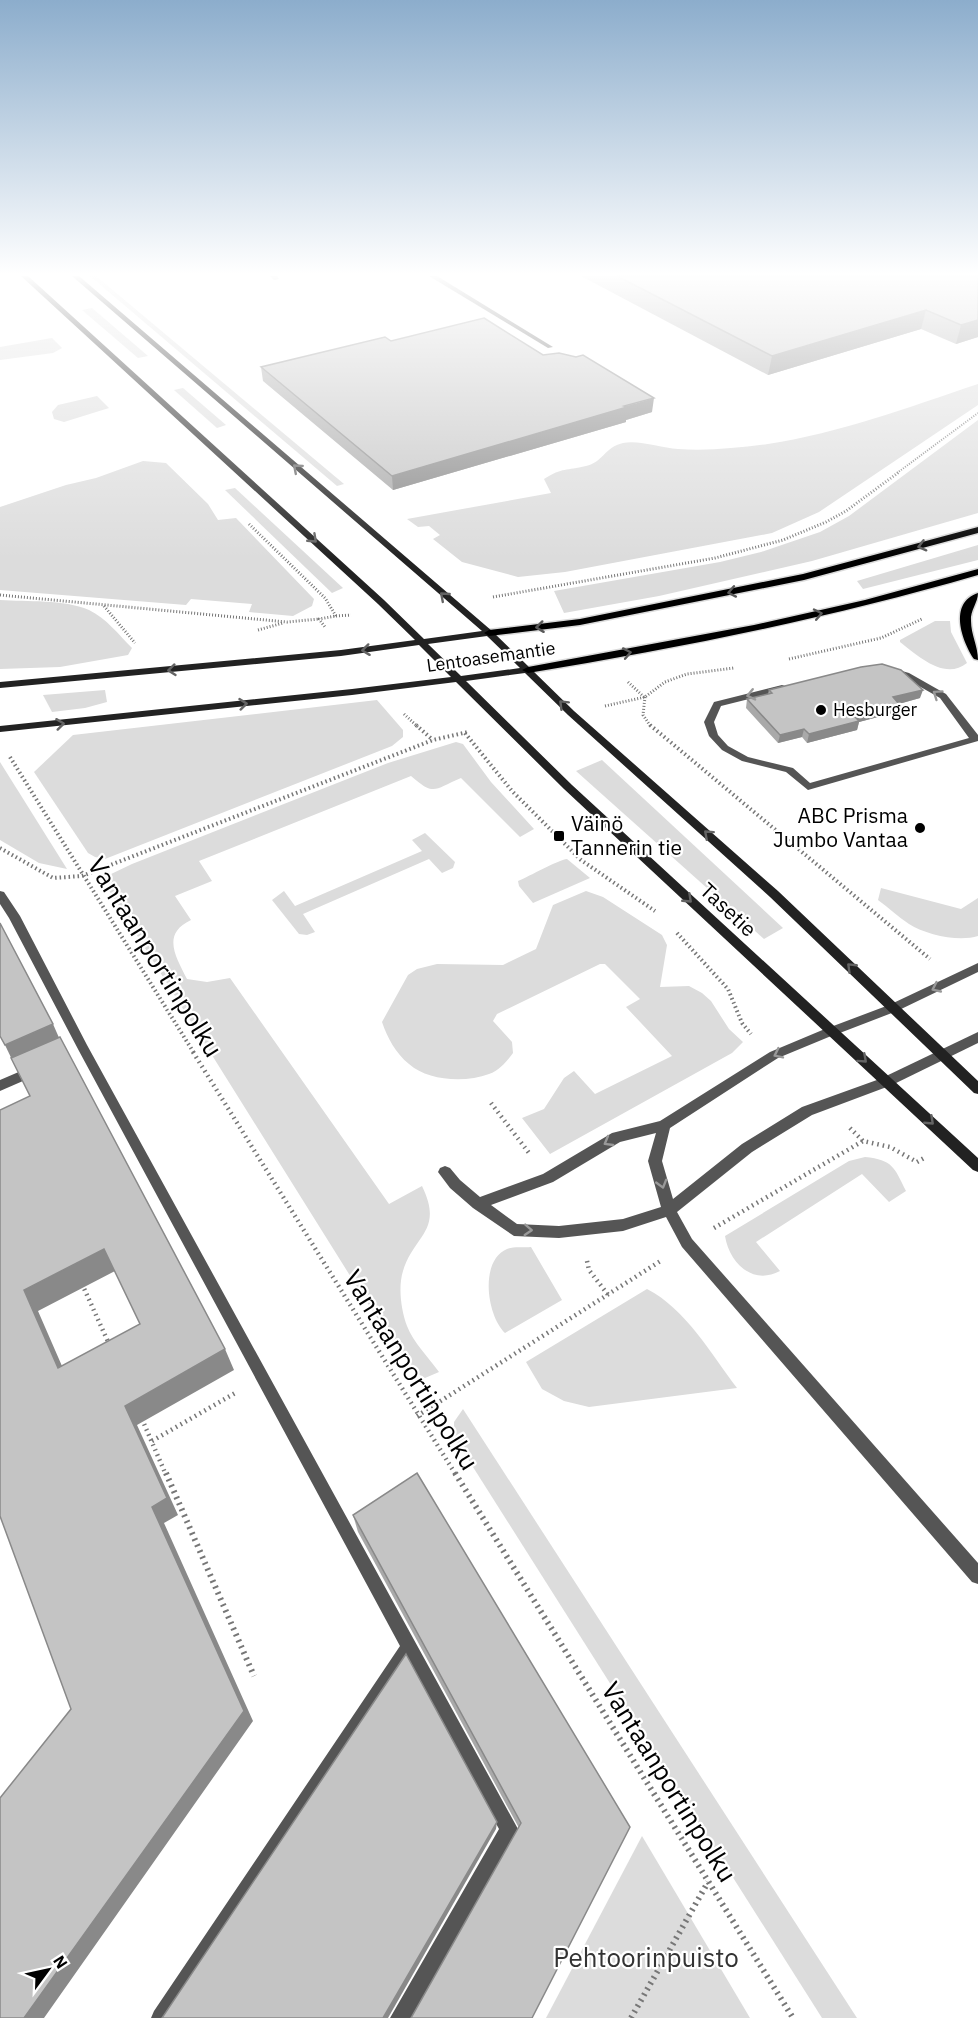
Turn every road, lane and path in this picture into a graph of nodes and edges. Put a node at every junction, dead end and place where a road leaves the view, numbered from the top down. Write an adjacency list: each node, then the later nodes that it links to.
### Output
1 (127, 370): 14 (main road, one-way to 14)
2 (184, 370): 13 (main road, one-way to 2)
3 (978, 413): 9 (path)
4 (241, 517): 12 (path)
5 (978, 530): 13 (main road, Lentoasemantie, one-way to 13)
6 (978, 572): 20 (main road, Lentoasemantie, one-way to 6)
7 (0, 595): 10 (path)
8 (978, 596): 11 (main road)
9 (495, 597)
10 (104, 606): 12 (path); 15 (path)
11 (966, 610): 17 (main road); 18 (path)
12 (319, 619): 16 (path)
13 (489, 633): 14 (main road, Lentoasemantie); 20 (main road)
14 (424, 643): 16 (main road, Lentoasemantie, one-way to 16); 22 (main road)
15 (137, 645)
16 (341, 653): 23 (main road, Lentoasemantie, one-way to 23)
17 (978, 657)
18 (784, 660)
19 (741, 667): 26 (path)
20 (528, 670): 22 (main road, Lentoasemantie); 27 (main road, Tasetie, one-way to 20)
21 (889, 670): 31 (street, one-way to 21)
22 (456, 678): 25 (main road, Lentoasemantie); 28 (main road, Tasetie)
23 (0, 685)
24 (790, 686): 31 (street, one-way to 31)
25 (375, 689): 29 (main road, Lentoasemantie, one-way to 25); 32 (path)
26 (645, 697): 27 (path); 40 (path)
27 (572, 713): 41 (main road, Tasetie, one-way to 27)
28 (504, 726): 30 (path); 42 (main road, Tasetie, one-way to 42)
29 (0, 729)
30 (464, 732): 32 (path); 37 (path)
31 (976, 738)
32 (433, 740): 35 (path)
33 (7, 751): 35 (path, Vantaanportinpolku)
34 (0, 848): 35 (path)
35 (82, 876): 63 (path, Vantaanportinpolku)
36 (0, 895): 61 (street)
37 (662, 916)
38 (677, 932): 44 (path)
39 (978, 967): 40 (street)
40 (954, 979): 41 (street, one-way to 41)
41 (893, 1008): 42 (street); 45 (main road, Tasetie)
42 (832, 1031): 44 (street, one-way to 44); 47 (main road, Tasetie, one-way to 47)
43 (978, 1037): 45 (street)
44 (774, 1055): 51 (street)
45 (943, 1056): 47 (street); 49 (main road, Tasetie)
46 (52, 1062): 48 (street)
47 (888, 1081): 50 (street); 54 (main road, Tasetie, one-way to 54)
48 (0, 1086)
49 (978, 1089)
50 (825, 1103): 52 (path); 57 (street)
51 (664, 1125): 56 (street, one-way to 56); 57 (street, one-way to 57)
52 (863, 1141): 53 (path); 58 (path)
53 (917, 1162)
54 (978, 1166)
55 (445, 1172): 56 (street)
56 (478, 1204): 57 (street, one-way to 57)
57 (669, 1210): 58 (street)
58 (687, 1243): 63 (path); 65 (street)
59 (81, 1280): 60 (path)
60 (114, 1355)
61 (262, 1378): 64 (path); 66 (street)
62 (137, 1409): 64 (path)
63 (417, 1416): 68 (path, Vantaanportinpolku)
64 (152, 1442): 67 (path)
65 (978, 1576)
66 (410, 1646): 69 (street); 70 (street)
67 (254, 1676)
68 (708, 1882): 71 (path); 72 (path, Vantaanportinpolku)
69 (161, 2018)
70 (400, 2018)
71 (631, 2018)
72 (792, 2018)

